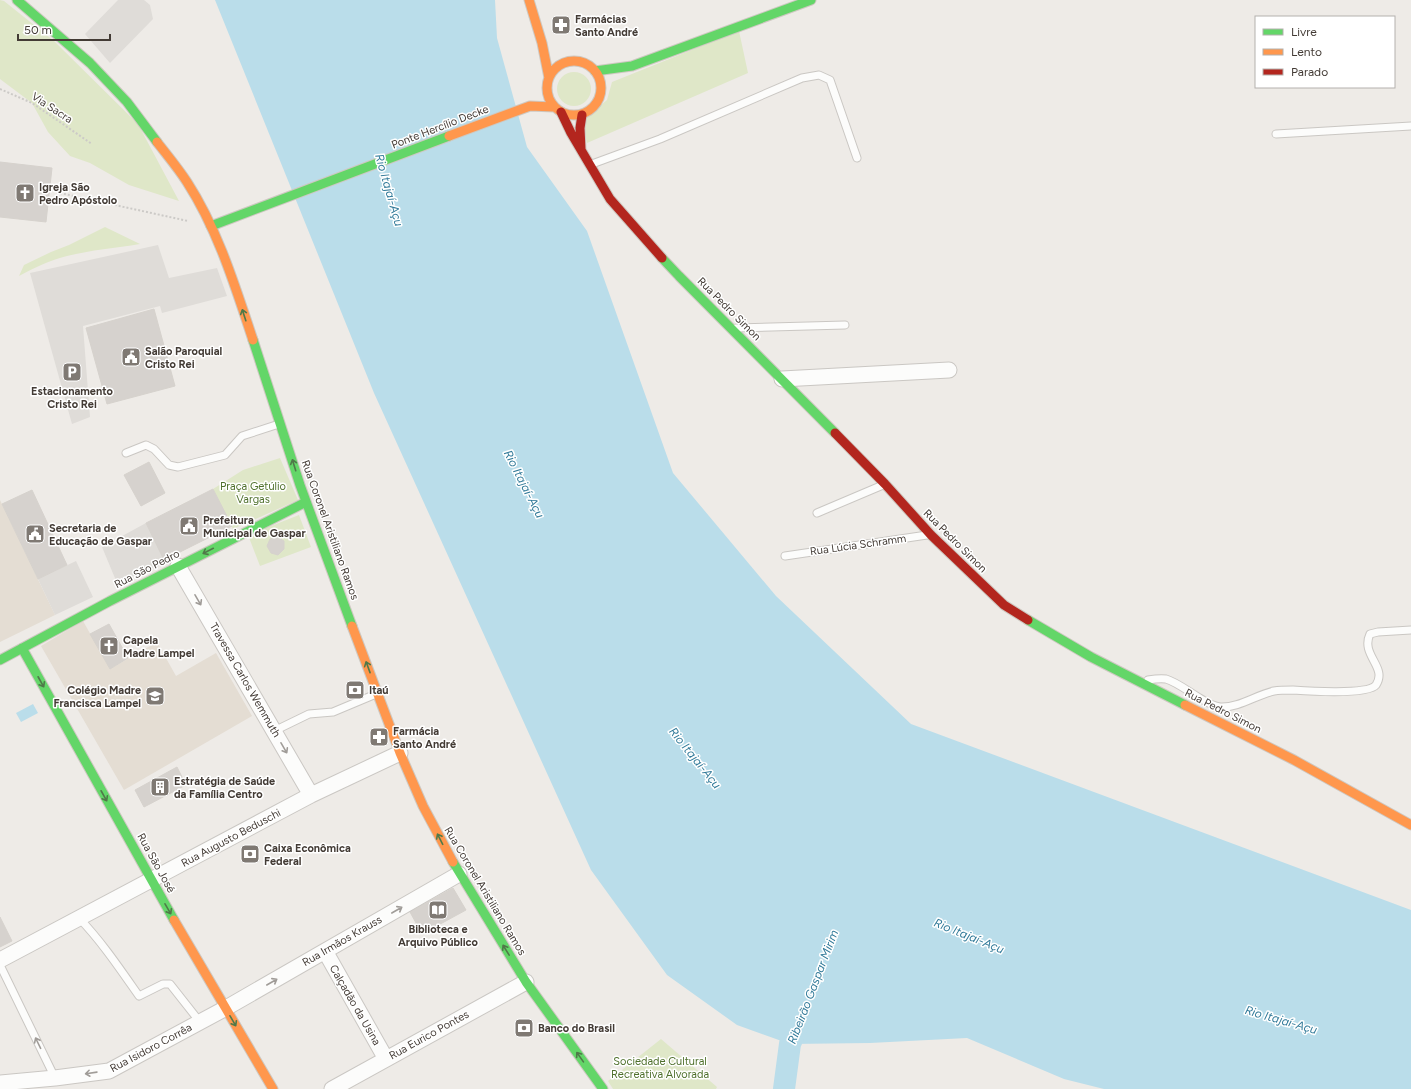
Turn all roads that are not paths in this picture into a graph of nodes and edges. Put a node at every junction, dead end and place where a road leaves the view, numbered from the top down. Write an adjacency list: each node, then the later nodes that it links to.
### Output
1 (17, 0): 18 (street, Rua Coronel Aristiliano Ramos)
2 (529, 0): 4 (street)
3 (811, 0): 6 (street)
4 (542, 43): 5 (street); 8 (street)
5 (557, 59): 7 (street); 8 (street)
6 (632, 66): 7 (street); 9 (street)
7 (595, 71): 9 (street)
8 (548, 83): 10 (street); 11 (street)
9 (608, 84): 12 (street)
10 (527, 107): 11 (street); 18 (street, Ponte Hercílio Decke)
11 (557, 109): 12 (street); 15 (street, Rua Pedro Simon)
12 (582, 115): 15 (street, Rua Pedro Simon)
13 (1411, 126): 14 (lane)
14 (1276, 134)
15 (581, 150): 17 (street, Rua Pedro Simon)
16 (857, 158): 17 (lane)
17 (590, 165): 20 (street, Rua Pedro Simon)
18 (211, 226): 23 (street, Rua Coronel Aristiliano Ramos, one-way to 18)
19 (845, 325): 20 (lane)
20 (730, 328): 22 (street, Rua Pedro Simon)
21 (950, 370): 22 (street)
22 (782, 379): 25 (street, Rua Pedro Simon)
23 (281, 424): 24 (lane); 26 (street, Rua Coronel Aristiliano Ramos, one-way to 23)
24 (126, 453)
25 (885, 484): 27 (lane); 28 (street, Rua Pedro Simon)
26 (306, 502): 30 (street, Rua São Pedro, one-way to 30); 35 (street, Rua Coronel Aristiliano Ramos, one-way to 26)
27 (817, 513)
28 (931, 534): 29 (lane, Rua Lúcia Schramm); 34 (street, Rua Pedro Simon)
29 (785, 556)
30 (178, 566): 32 (street, Rua São Pedro); 36 (street, Travessa Carlos Wemmuth, one-way to 36)
31 (1411, 630): 34 (lane)
32 (22, 648): 33 (street, Rua São Pedro); 43 (street, Rua São José, one-way to 43)
33 (0, 660)
34 (1140, 682): 40 (street, Rua Pedro Simon)
35 (378, 693): 36 (lane); 37 (street, Rua Coronel Aristiliano Ramos)
36 (274, 731): 38 (street, Travessa Carlos Wemmuth, one-way to 38)
37 (400, 753): 38 (street, Rua Augusto Beduschi); 42 (street, Rua Coronel Aristiliano Ramos, one-way to 37)
38 (311, 794): 43 (street, Rua Augusto Beduschi)
39 (1411, 816): 40 (street)
40 (1396, 817): 41 (street, Rua Pedro Simon)
41 (1411, 825)
42 (459, 874): 45 (street, Rua Irmãos Krauss, one-way to 42); 48 (street, Rua Coronel Aristiliano Ramos, one-way to 42)
43 (152, 880): 44 (street, Rua Augusto Beduschi); 49 (street, Rua São José, one-way to 49)
44 (79, 918): 46 (street, Rua Augusto Beduschi); 50 (lane)
45 (325, 951): 49 (street, Rua Irmãos Krauss, one-way to 45); 51 (street, Calçadão da Usina)
46 (0, 960)
47 (0, 965): 52 (lane, one-way to 47)
48 (526, 982): 51 (street, Rua Eurico Pontes); 56 (street, Rua Coronel Aristiliano Ramos, one-way to 48)
49 (226, 1008): 50 (street, Rua Isidoro Corrêa); 54 (street, Rua São José, one-way to 54)
50 (200, 1022): 52 (street, Rua Isidoro Corrêa, one-way to 52)
51 (386, 1059): 55 (street, Rua Eurico Pontes)
52 (55, 1078): 53 (street, Rua Isidoro Corrêa)
53 (0, 1083)
54 (273, 1089)
55 (332, 1089)
56 (603, 1089)

